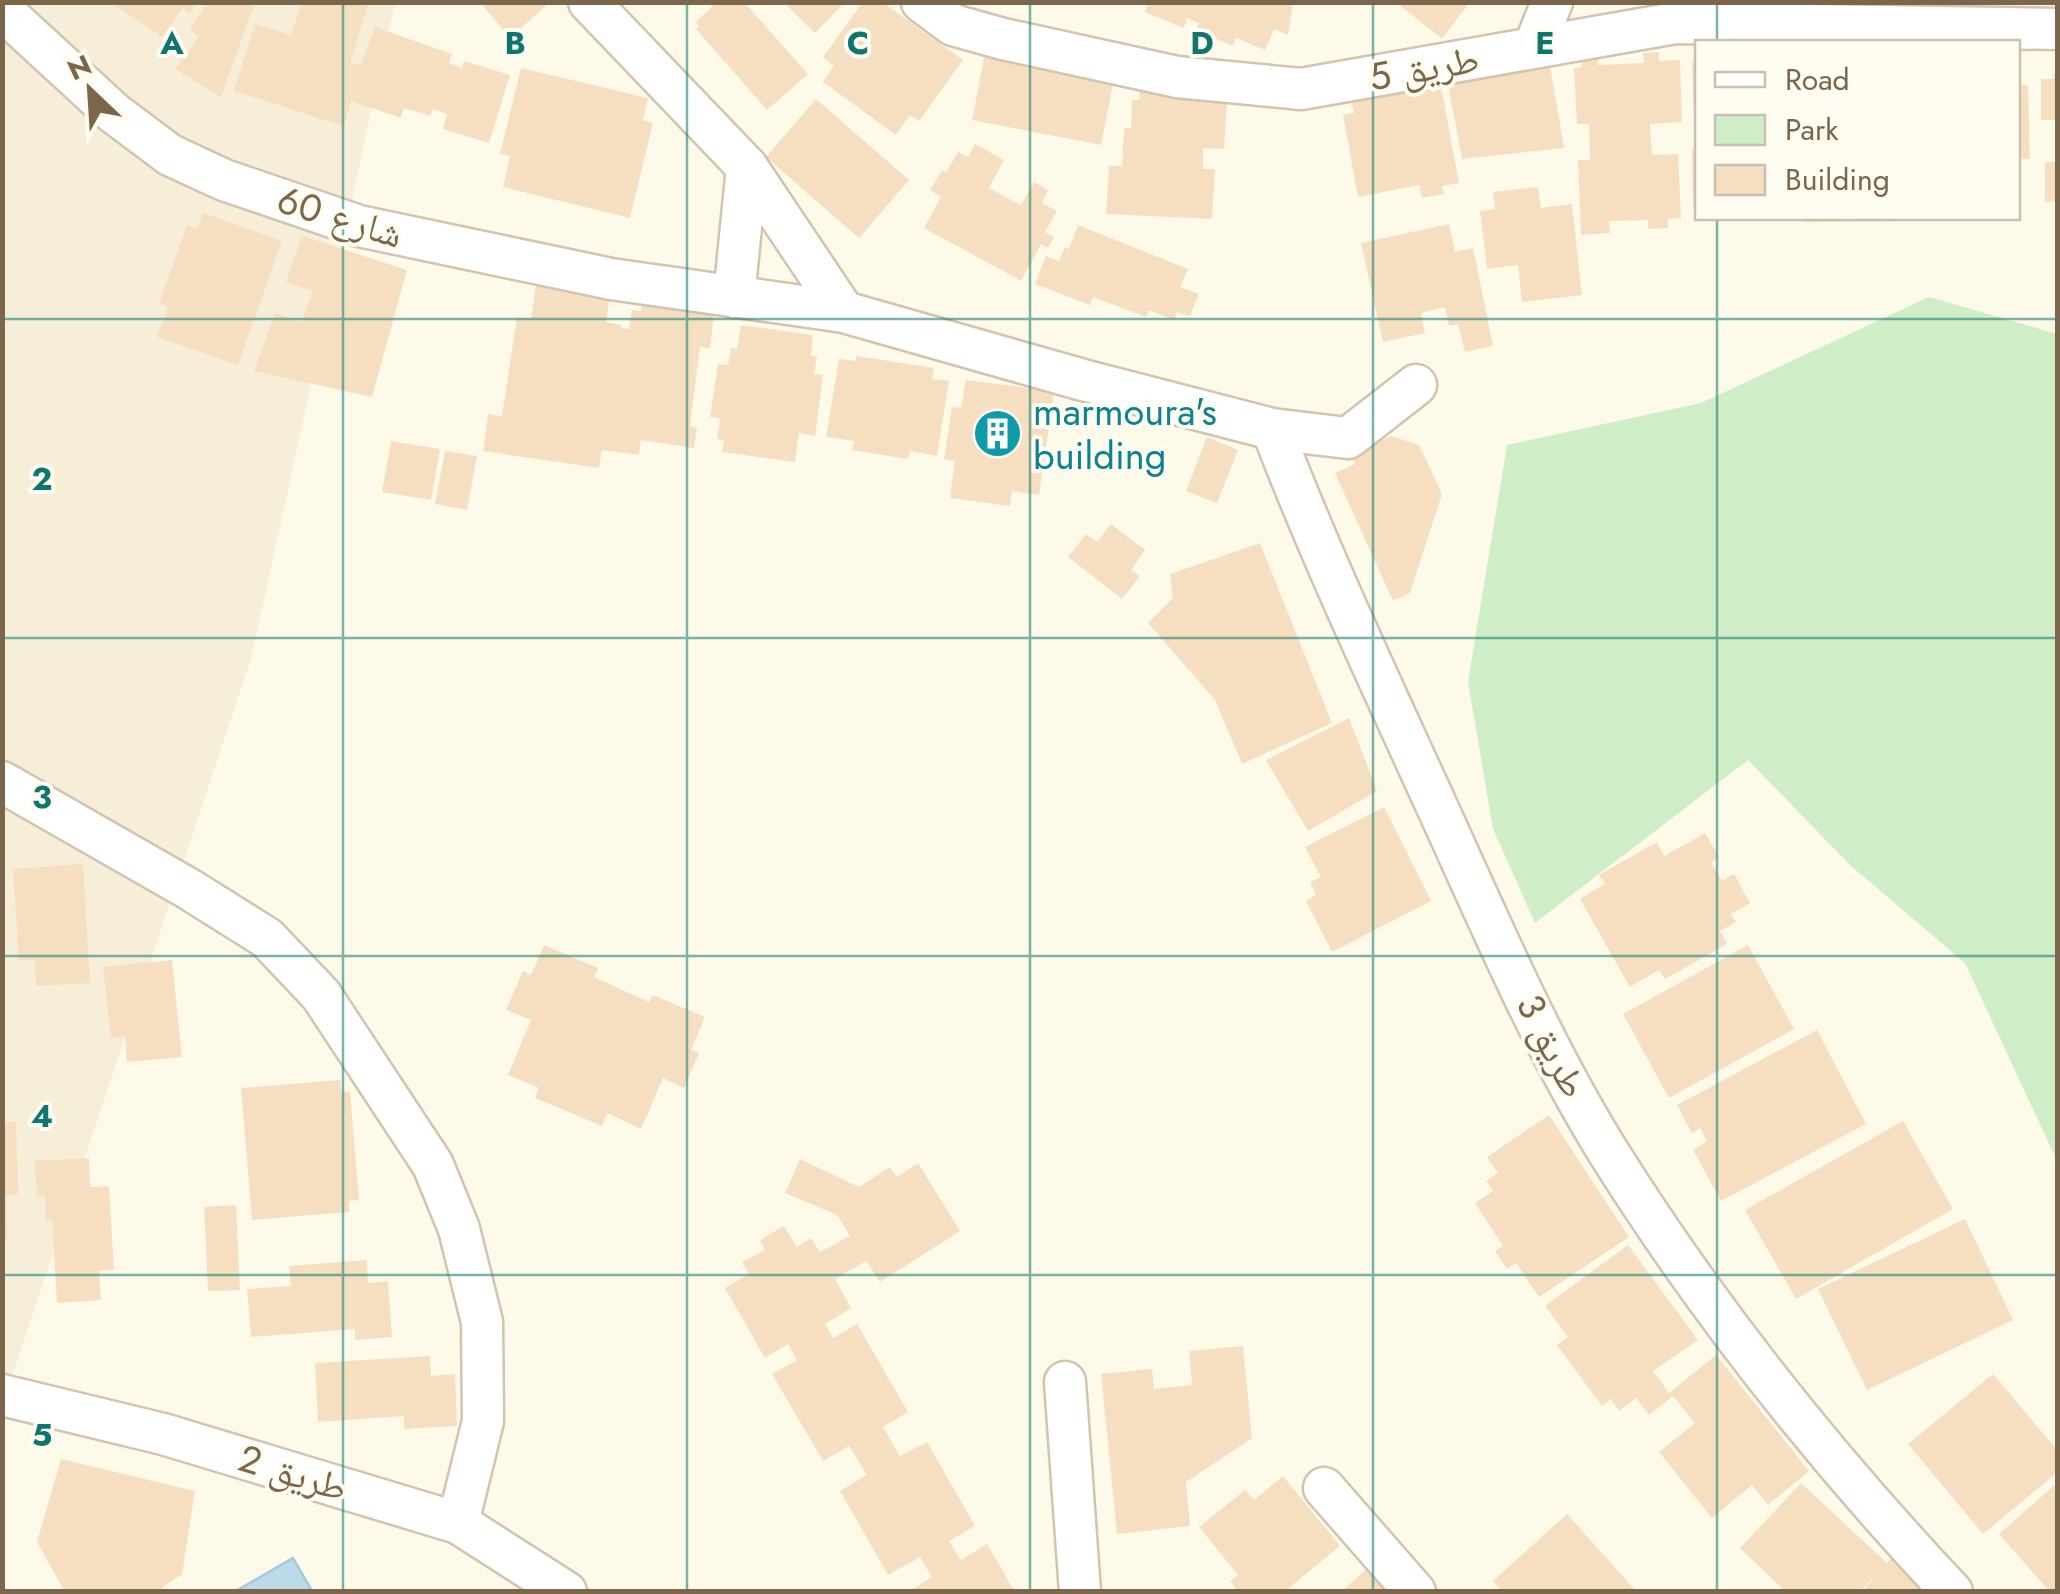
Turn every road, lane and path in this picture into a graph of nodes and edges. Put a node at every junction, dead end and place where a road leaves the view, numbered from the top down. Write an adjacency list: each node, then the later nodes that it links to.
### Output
1 (588, 2): 8 (street)
2 (922, 2): 7 (street, طريق 5)
3 (1552, 2): 7 (street)
4 (2, 10): 9 (street, شارع 60)
5 (1661, 13): 6 (street, طريق 5); 7 (street, طريق 5)
6 (2058, 28)
7 (1534, 47)
8 (747, 167): 9 (street); 10 (street)
9 (734, 296): 10 (street, شارع 60)
10 (844, 312): 12 (street, شارع 60)
11 (1416, 385): 12 (street, شارع 60)
12 (1272, 429): 21 (street, طريق 3)
13 (2, 782): 17 (street)
14 (1065, 1382): 19 (street)
15 (2, 1395): 17 (street, طريق 2)
16 (1324, 1488): 20 (street)
17 (458, 1524): 18 (street, طريق 2)
18 (566, 1592)
19 (1080, 1592)
20 (1415, 1592)
21 (1952, 1592)

